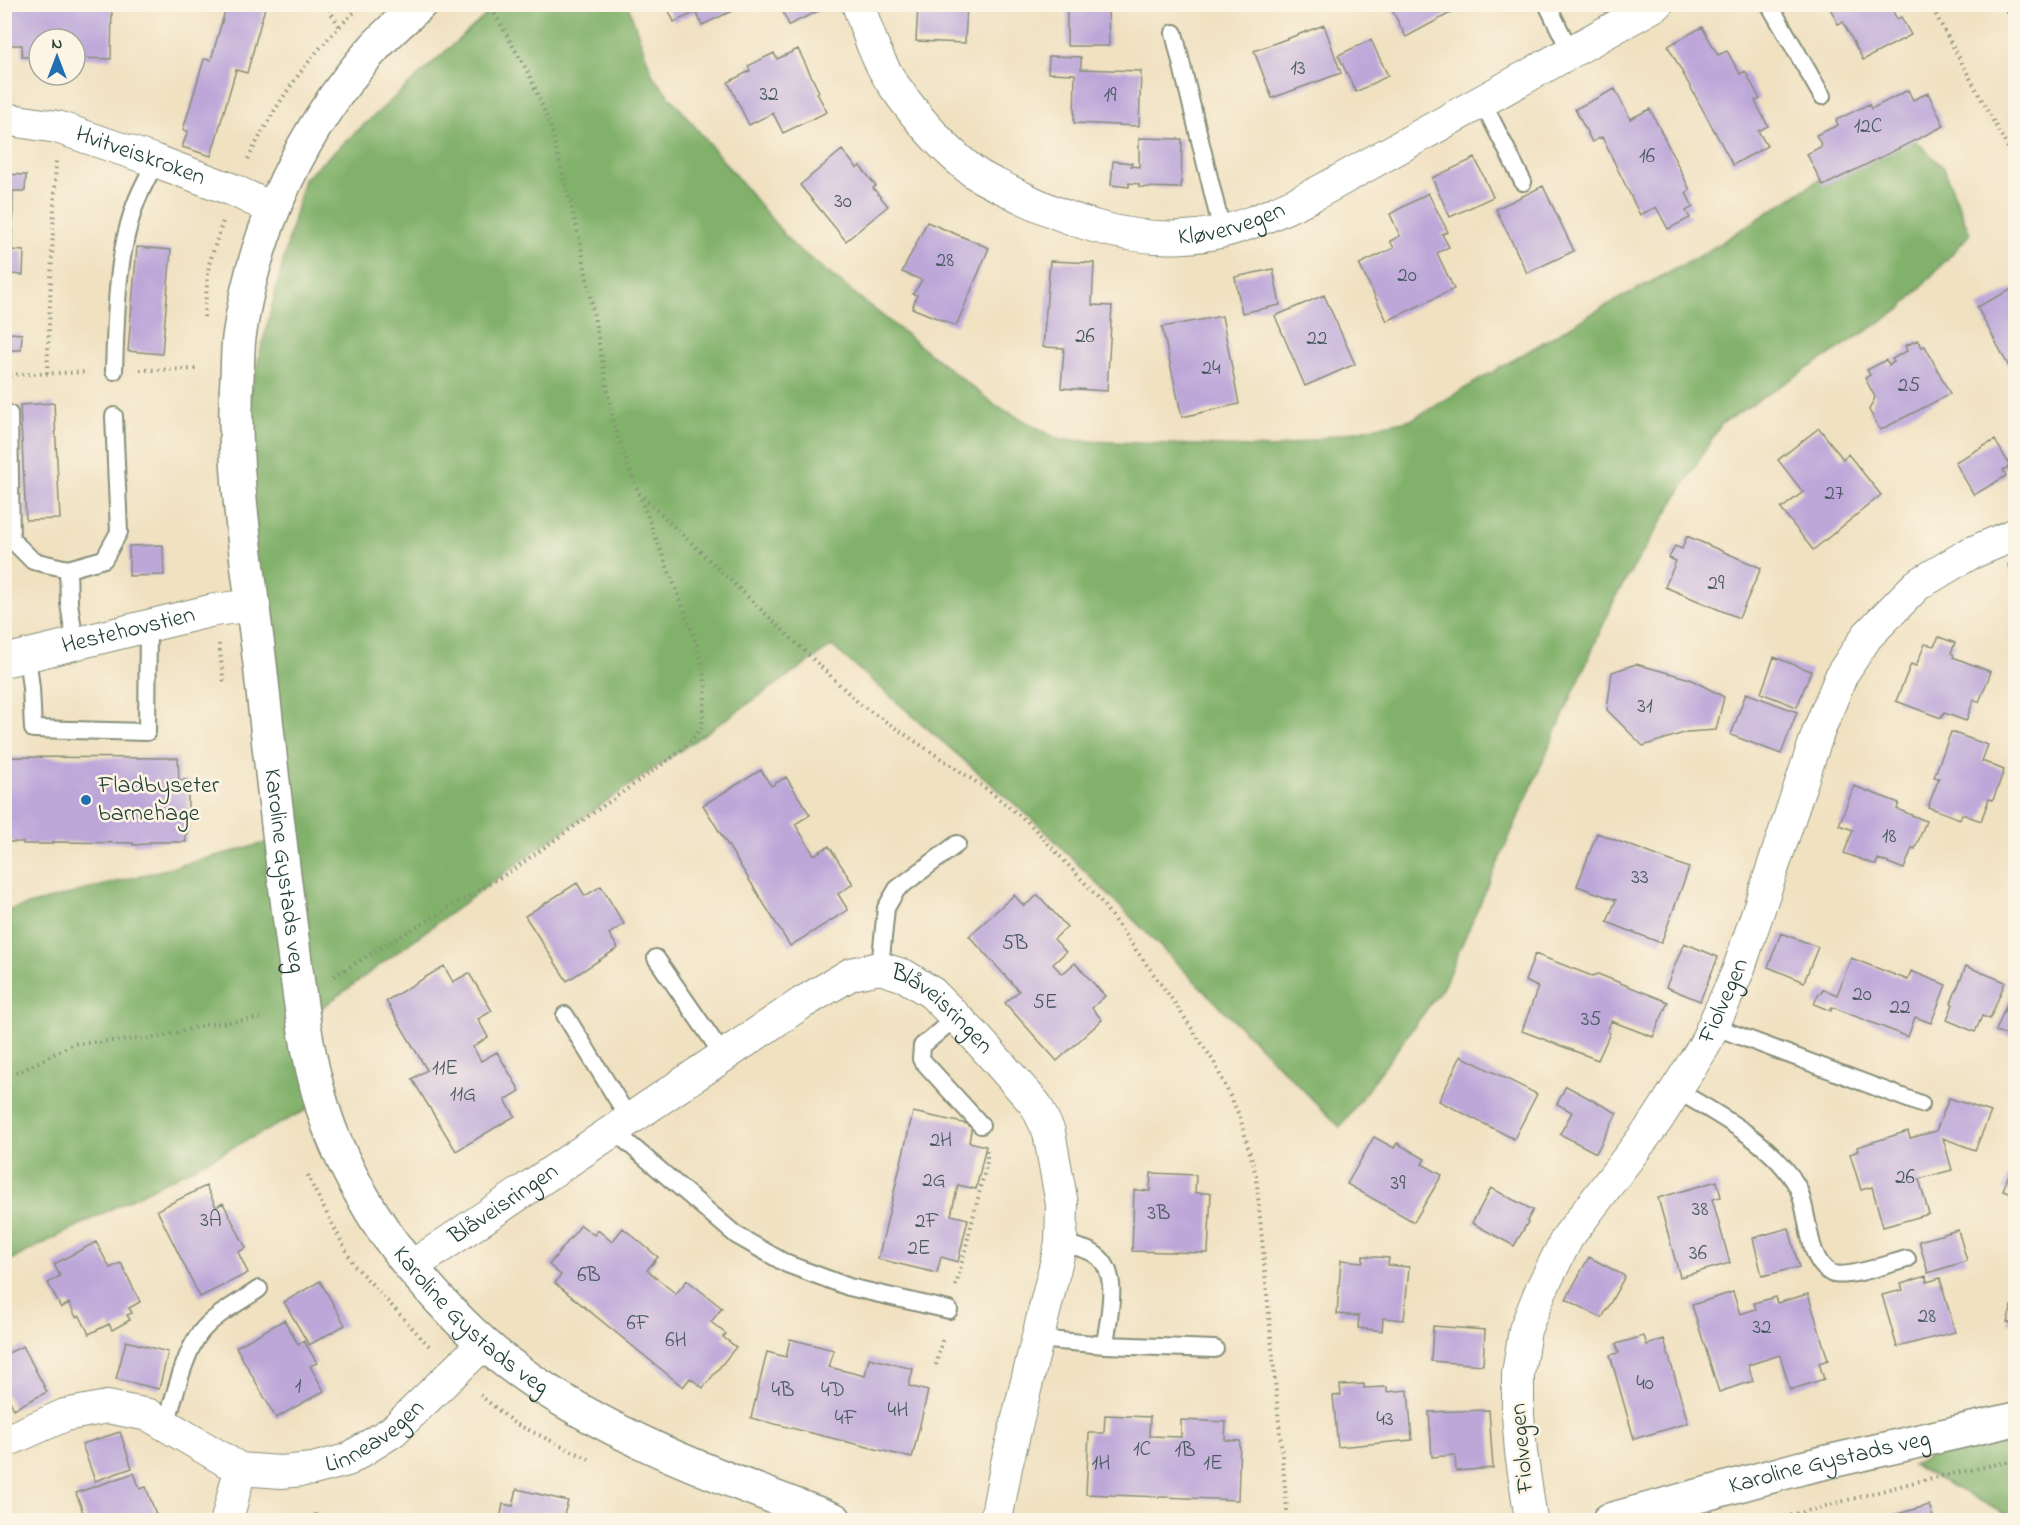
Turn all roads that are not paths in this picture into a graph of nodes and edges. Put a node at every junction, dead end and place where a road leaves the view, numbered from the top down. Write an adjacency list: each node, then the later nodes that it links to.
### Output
1 (420, 4): 13 (street, Karoline Gystads veg)
2 (858, 4): 14 (street, Kløvervegen)
3 (1546, 4): 7 (lane)
4 (1657, 4): 7 (street, Kløvervegen)
5 (1769, 4): 8 (lane)
6 (1174, 33): 14 (lane)
7 (1570, 51): 9 (street, Kløvervegen)
8 (1822, 96)
9 (1482, 101): 12 (lane); 14 (street, Kløvervegen)
10 (4, 119): 11 (street, Hvitveiskroken)
11 (156, 161): 13 (street, Hvitveiskroken); 15 (lane)
12 (1523, 182)
13 (273, 209): 20 (street, Karoline Gystads veg)
14 (1222, 231)
15 (114, 371)
16 (9, 414): 19 (lane)
17 (114, 416): 19 (lane)
18 (2016, 534): 29 (street, Fiolvegen)
19 (68, 569): 22 (lane)
20 (254, 605): 21 (street, Hestehovstien); 37 (street, Karoline Gystads veg)
21 (148, 625): 22 (street, Hestehovstien); 23 (lane)
22 (75, 643): 23 (street, Hestehovstien)
23 (16, 658)
24 (957, 844): 26 (lane)
25 (656, 958): 30 (lane)
26 (880, 968): 28 (street, Blåveisringen); 30 (street, Blåveisringen)
27 (566, 1015): 34 (lane)
28 (956, 1017): 33 (lane); 35 (street, Blåveisringen)
29 (1713, 1026): 31 (street, Fiolvegen); 32 (lane)
30 (723, 1055): 34 (street, Blåveisringen)
31 (1676, 1090): 36 (lane); 51 (street, Fiolvegen)
32 (1921, 1104)
33 (981, 1125)
34 (622, 1126): 37 (street, Blåveisringen); 39 (lane)
35 (1061, 1243): 40 (street, Blåveisringen); 42 (lane)
36 (1907, 1259)
37 (411, 1267): 41 (street, Karoline Gystads veg)
38 (259, 1289): 45 (lane)
39 (949, 1310)
40 (1037, 1340): 42 (lane); 50 (street, Blåveisringen)
41 (483, 1344): 47 (street, Linneavegen); 49 (street, Karoline Gystads veg)
42 (1105, 1345): 43 (lane)
43 (1215, 1349)
44 (2016, 1419): 52 (street, Karoline Gystads veg)
45 (166, 1424): 46 (street, Linneavegen); 47 (street, Linneavegen)
46 (4, 1442)
47 (240, 1469): 48 (street)
48 (227, 1521)
49 (835, 1521)
50 (996, 1521)
51 (1531, 1521)
52 (1609, 1521)

